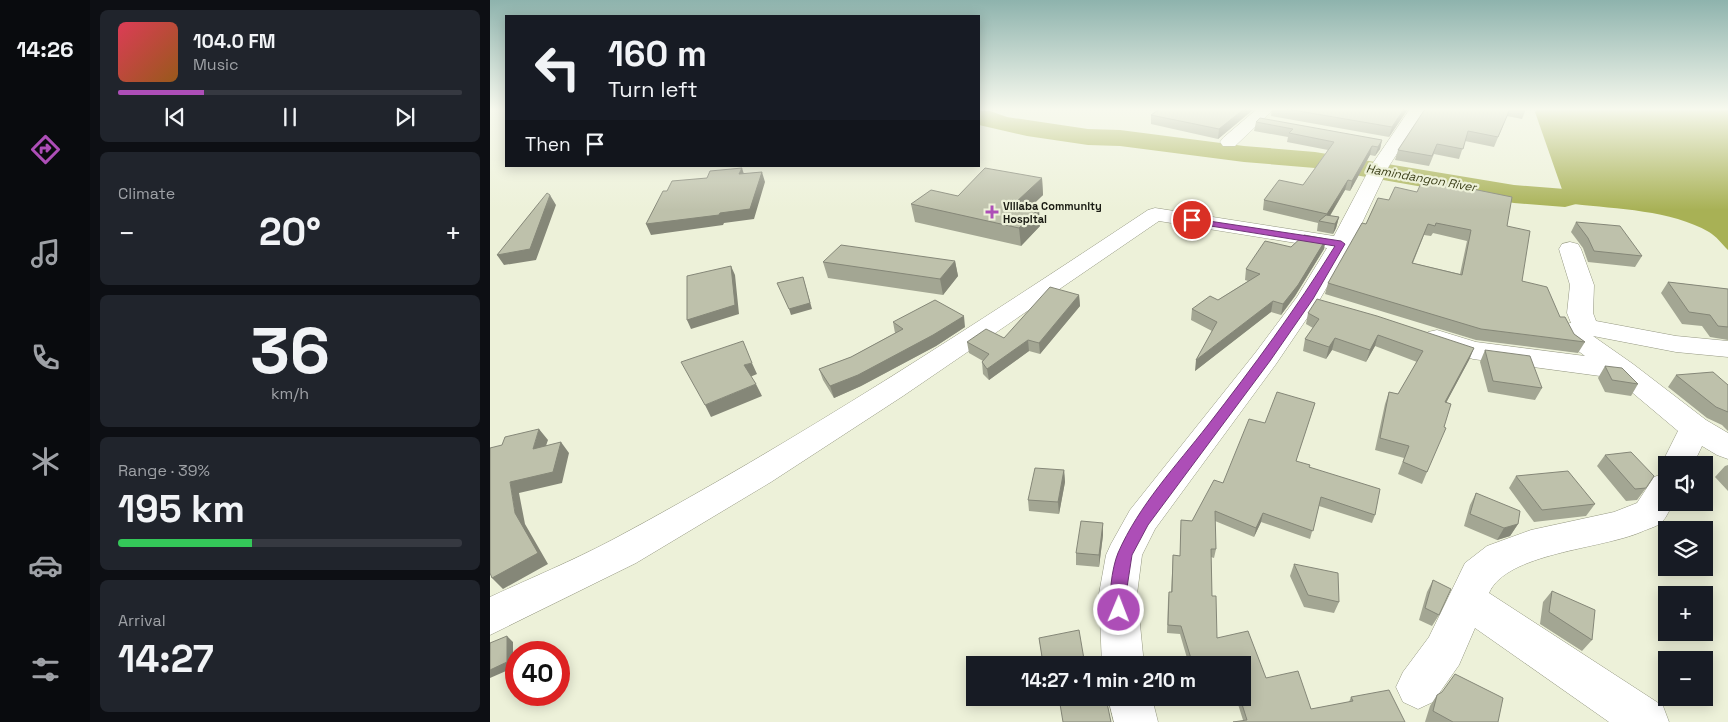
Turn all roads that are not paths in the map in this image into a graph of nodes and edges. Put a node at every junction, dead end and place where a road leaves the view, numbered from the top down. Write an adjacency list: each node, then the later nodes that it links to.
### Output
1 (1383, 143): 2 (street)
2 (1394, 145): 3 (street)
3 (1341, 244): 5 (street); 16 (street)
4 (1570, 249): 7 (street)
5 (1308, 299): 6 (street); 17 (street)
6 (1336, 307)
7 (1586, 327): 9 (street); 10 (street)
8 (1419, 332): 10 (street)
9 (1728, 349)
10 (1623, 370): 11 (street)
11 (1695, 428): 12 (street); 13 (street)
12 (1728, 447)
13 (1681, 456)
14 (1658, 499): 15 (street)
15 (1467, 600): 18 (street); 21 (street)
16 (490, 617)
17 (1122, 656)
18 (1418, 687)
19 (1132, 706): 20 (street)
20 (1136, 722)
21 (1647, 722)

